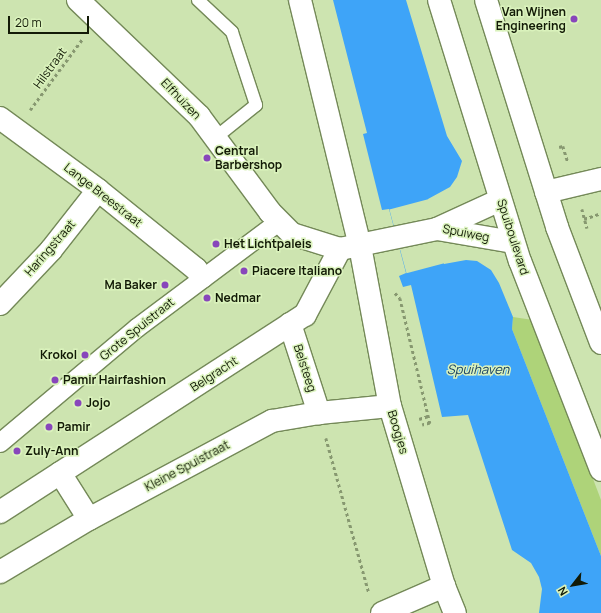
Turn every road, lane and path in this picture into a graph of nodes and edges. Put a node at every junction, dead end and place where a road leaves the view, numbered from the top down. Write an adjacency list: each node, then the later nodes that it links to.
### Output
1 (78, 0): 6 (street, Elfhuizen)
2 (198, 0): 8 (lane)
3 (300, 0): 16 (street)
4 (438, 0): 12 (street, Spuiboulevard)
5 (486, 0): 11 (street)
6 (98, 17): 7 (path, Hilstraat); 8 (street, Elfhuizen)
7 (8, 124): 10 (street, Lange Breestraat)
8 (215, 138): 13 (street, Elfhuizen)
9 (601, 179): 11 (street)
10 (98, 190): 17 (street, Lange Breestraat); 18 (street, Haringstraat)
11 (546, 192): 20 (street)
12 (500, 200): 14 (street, Spuiweg); 15 (street, Spuiboulevard)
13 (275, 217): 16 (street, Elfhuizen); 17 (street, Grote Spuistraat)
14 (436, 229): 15 (street, Spuiweg); 16 (street)
15 (514, 242): 24 (street, Spuiboulevard)
16 (350, 248): 19 (street, Belgracht); 21 (street, Boogjes)
17 (202, 277): 23 (street, Grote Spuistraat)
18 (0, 304)
19 (290, 324): 22 (street, Belsteeg); 25 (street, Belgracht)
20 (601, 343)
21 (390, 406): 22 (street, Kleine Spuistraat); 29 (street, Boogjes)
22 (319, 413): 27 (street, Kleine Spuistraat); 30 (path)
23 (0, 443)
24 (601, 470)
25 (60, 473): 26 (street, Belgracht); 27 (street)
26 (0, 512)
27 (89, 519): 28 (street, Kleine Spuistraat)
28 (0, 572)
29 (444, 586): 30 (street); 31 (street, Boogjes)
30 (376, 606)
31 (455, 613)

